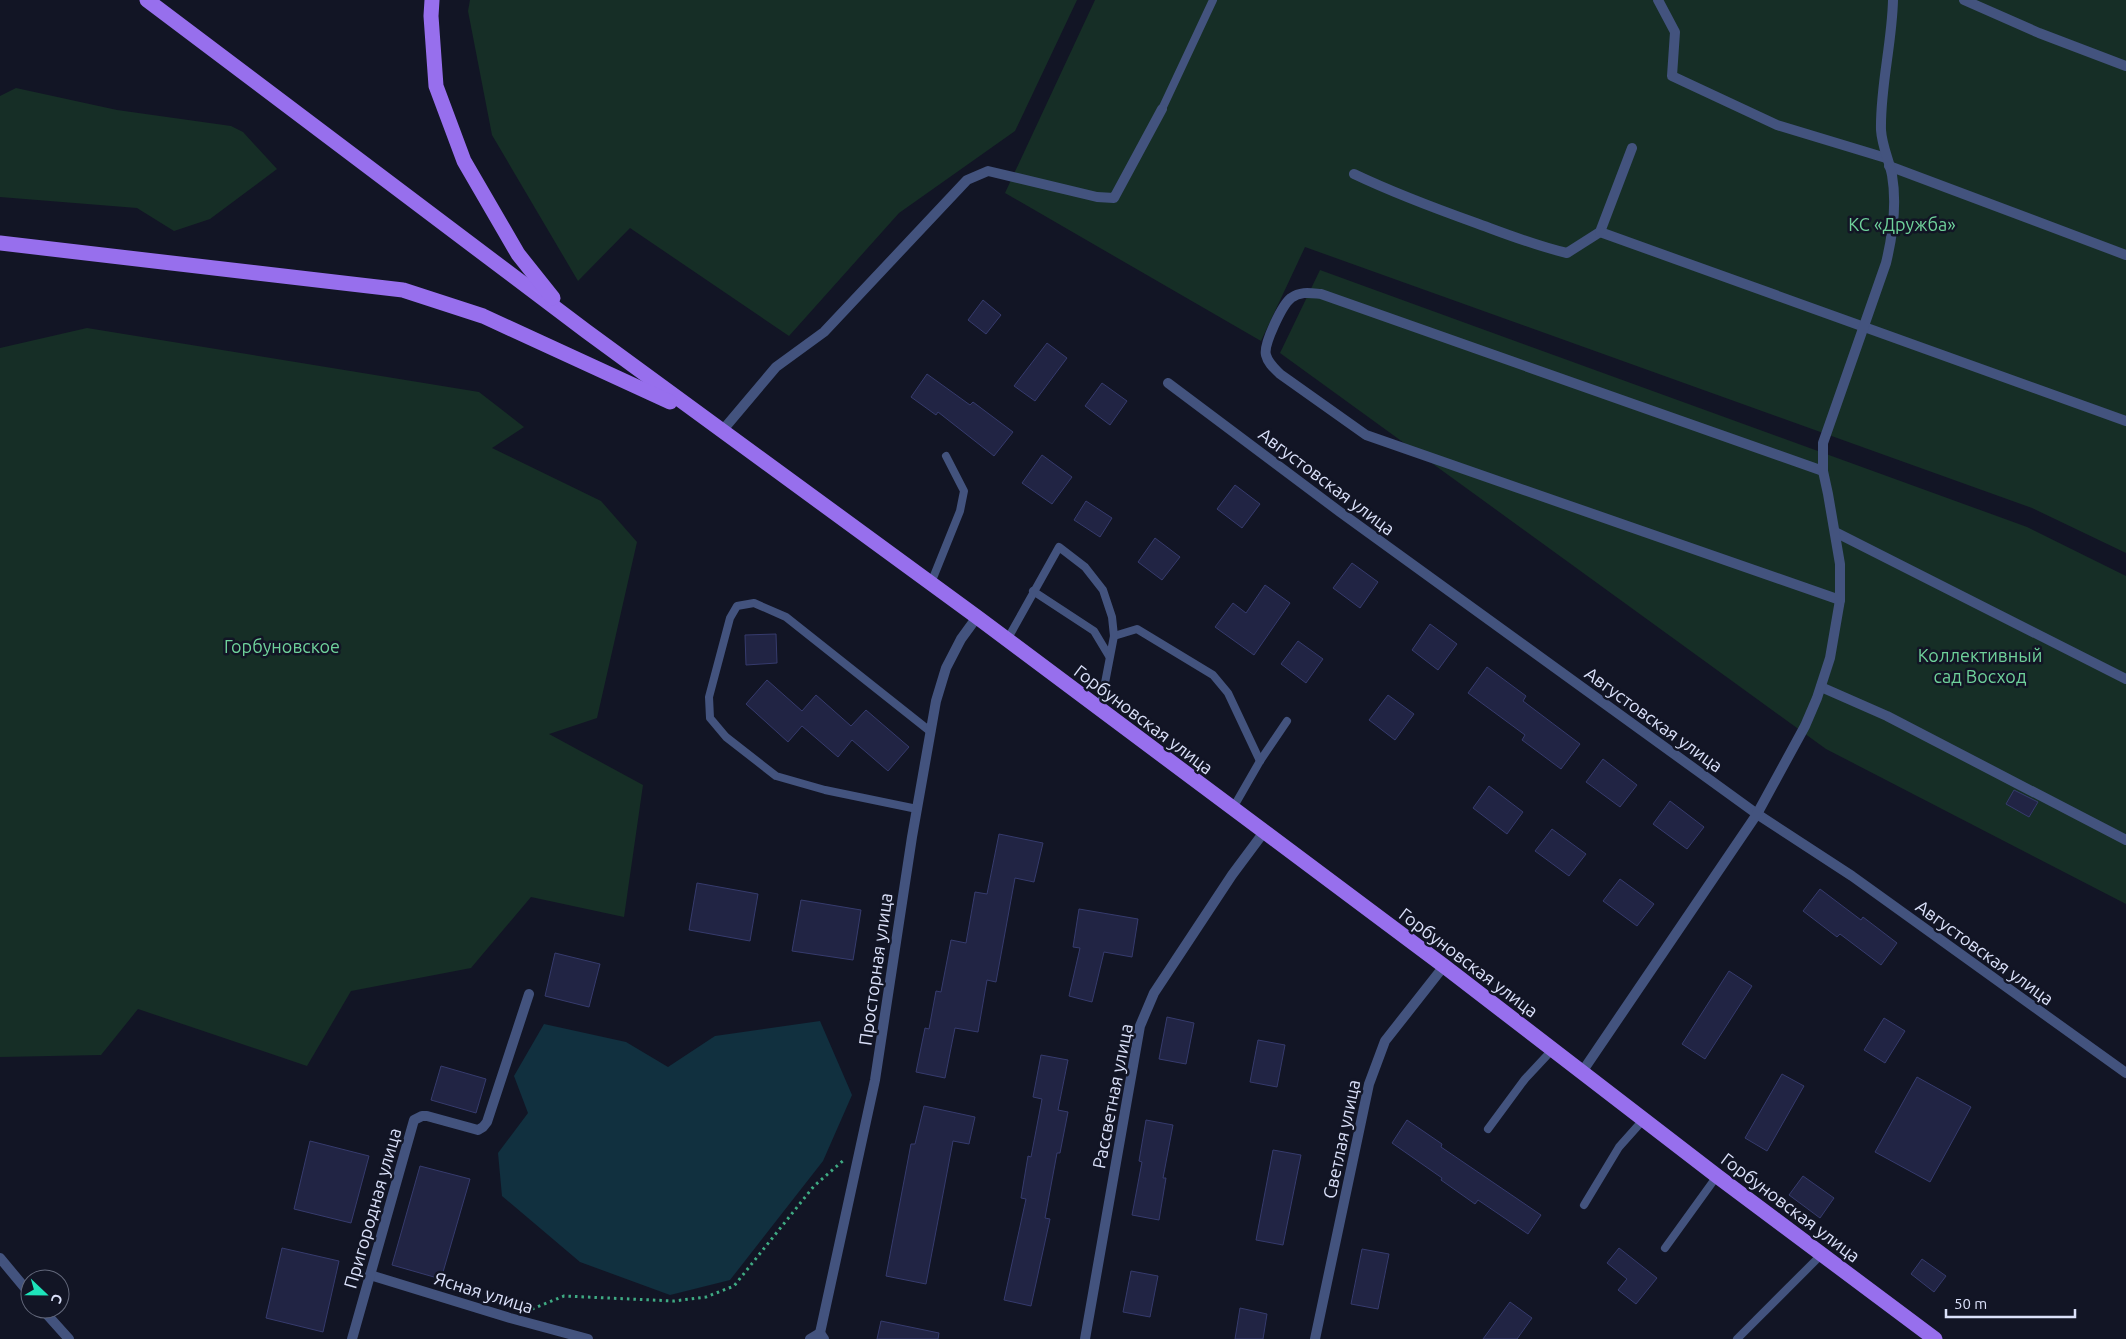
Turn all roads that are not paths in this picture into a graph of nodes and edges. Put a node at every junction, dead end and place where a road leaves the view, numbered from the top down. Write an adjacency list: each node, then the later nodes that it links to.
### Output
1 (147, 0): 16 (main road)
2 (432, 0): 16 (main road)
3 (1212, 0): 8 (lane)
4 (1658, 0): 10 (street)
5 (1893, 0): 10 (street)
6 (1964, 0): 7 (street)
7 (2126, 66)
8 (1162, 109): 20 (street)
9 (1632, 148): 12 (street)
10 (1887, 162): 14 (street); 15 (street)
11 (1354, 174): 12 (street)
12 (1600, 232): 15 (street)
13 (0, 243): 18 (main road)
14 (2126, 256)
15 (1864, 327): 19 (street); 22 (street)
16 (586, 331): 18 (main road)
17 (1168, 383): 39 (street, Августовская улица)
18 (700, 416): 20 (main road, Горбуновская улица)
19 (2126, 422)
20 (722, 431): 24 (main road, Горбуновская улица)
21 (946, 456): 24 (lane)
22 (1823, 471): 23 (street); 26 (street)
23 (1835, 532): 26 (street); 31 (street)
24 (930, 583): 27 (main road, Горбуновская улица)
25 (1033, 592): 28 (lane); 29 (lane); 30 (lane)
26 (1840, 600): 32 (street)
27 (977, 617): 29 (main road, Горбуновская улица); 35 (street, Просторная улица)
28 (1114, 636): 30 (lane); 36 (lane)
29 (1008, 640): 33 (main road, Горбуновская улица)
30 (1109, 656): 33 (lane)
31 (2126, 679)
32 (1820, 687): 39 (street); 41 (street)
33 (1100, 709): 38 (main road, Горбуновская улица)
34 (1287, 721): 36 (lane)
35 (931, 732): 37 (street, Просторная улица); 37 (lane)
36 (1260, 761): 38 (lane)
37 (917, 808): 57 (street, Просторная улица)
38 (1233, 808): 40 (main road, Горбуновская улица)
39 (1757, 814): 45 (street); 46 (street, Августовская улица)
40 (1264, 832): 42 (main road, Горбуновская улица); 62 (street, Рассветная улица)
41 (2126, 840)
42 (1444, 966): 44 (main road, Горбуновская улица); 63 (street, Светлая улица)
43 (529, 994): 54 (street, Пригородная улица)
44 (1553, 1049): 45 (main road, Горбуновская улица); 48 (lane)
45 (1582, 1072): 47 (main road, Горбуновская улица)
46 (2126, 1073)
47 (1644, 1119): 49 (main road, Горбуновская улица); 50 (lane)
48 (1488, 1129)
49 (1717, 1176): 51 (lane); 52 (main road, Горбуновская улица)
50 (1584, 1205)
51 (1665, 1248)
52 (1822, 1254): 64 (lane); 65 (main road, Горбуновская улица)
53 (0, 1258): 55 (street)
54 (370, 1275): 59 (street, Пригородная улица); 60 (street, Ясная улица)
55 (20, 1282)
56 (51, 1319): 58 (street)
57 (822, 1336): 61 (street)
58 (69, 1339)
59 (352, 1339)
60 (588, 1339)
61 (810, 1339)
62 (1085, 1339)
63 (1315, 1339)
64 (1737, 1339)
65 (1935, 1339)

